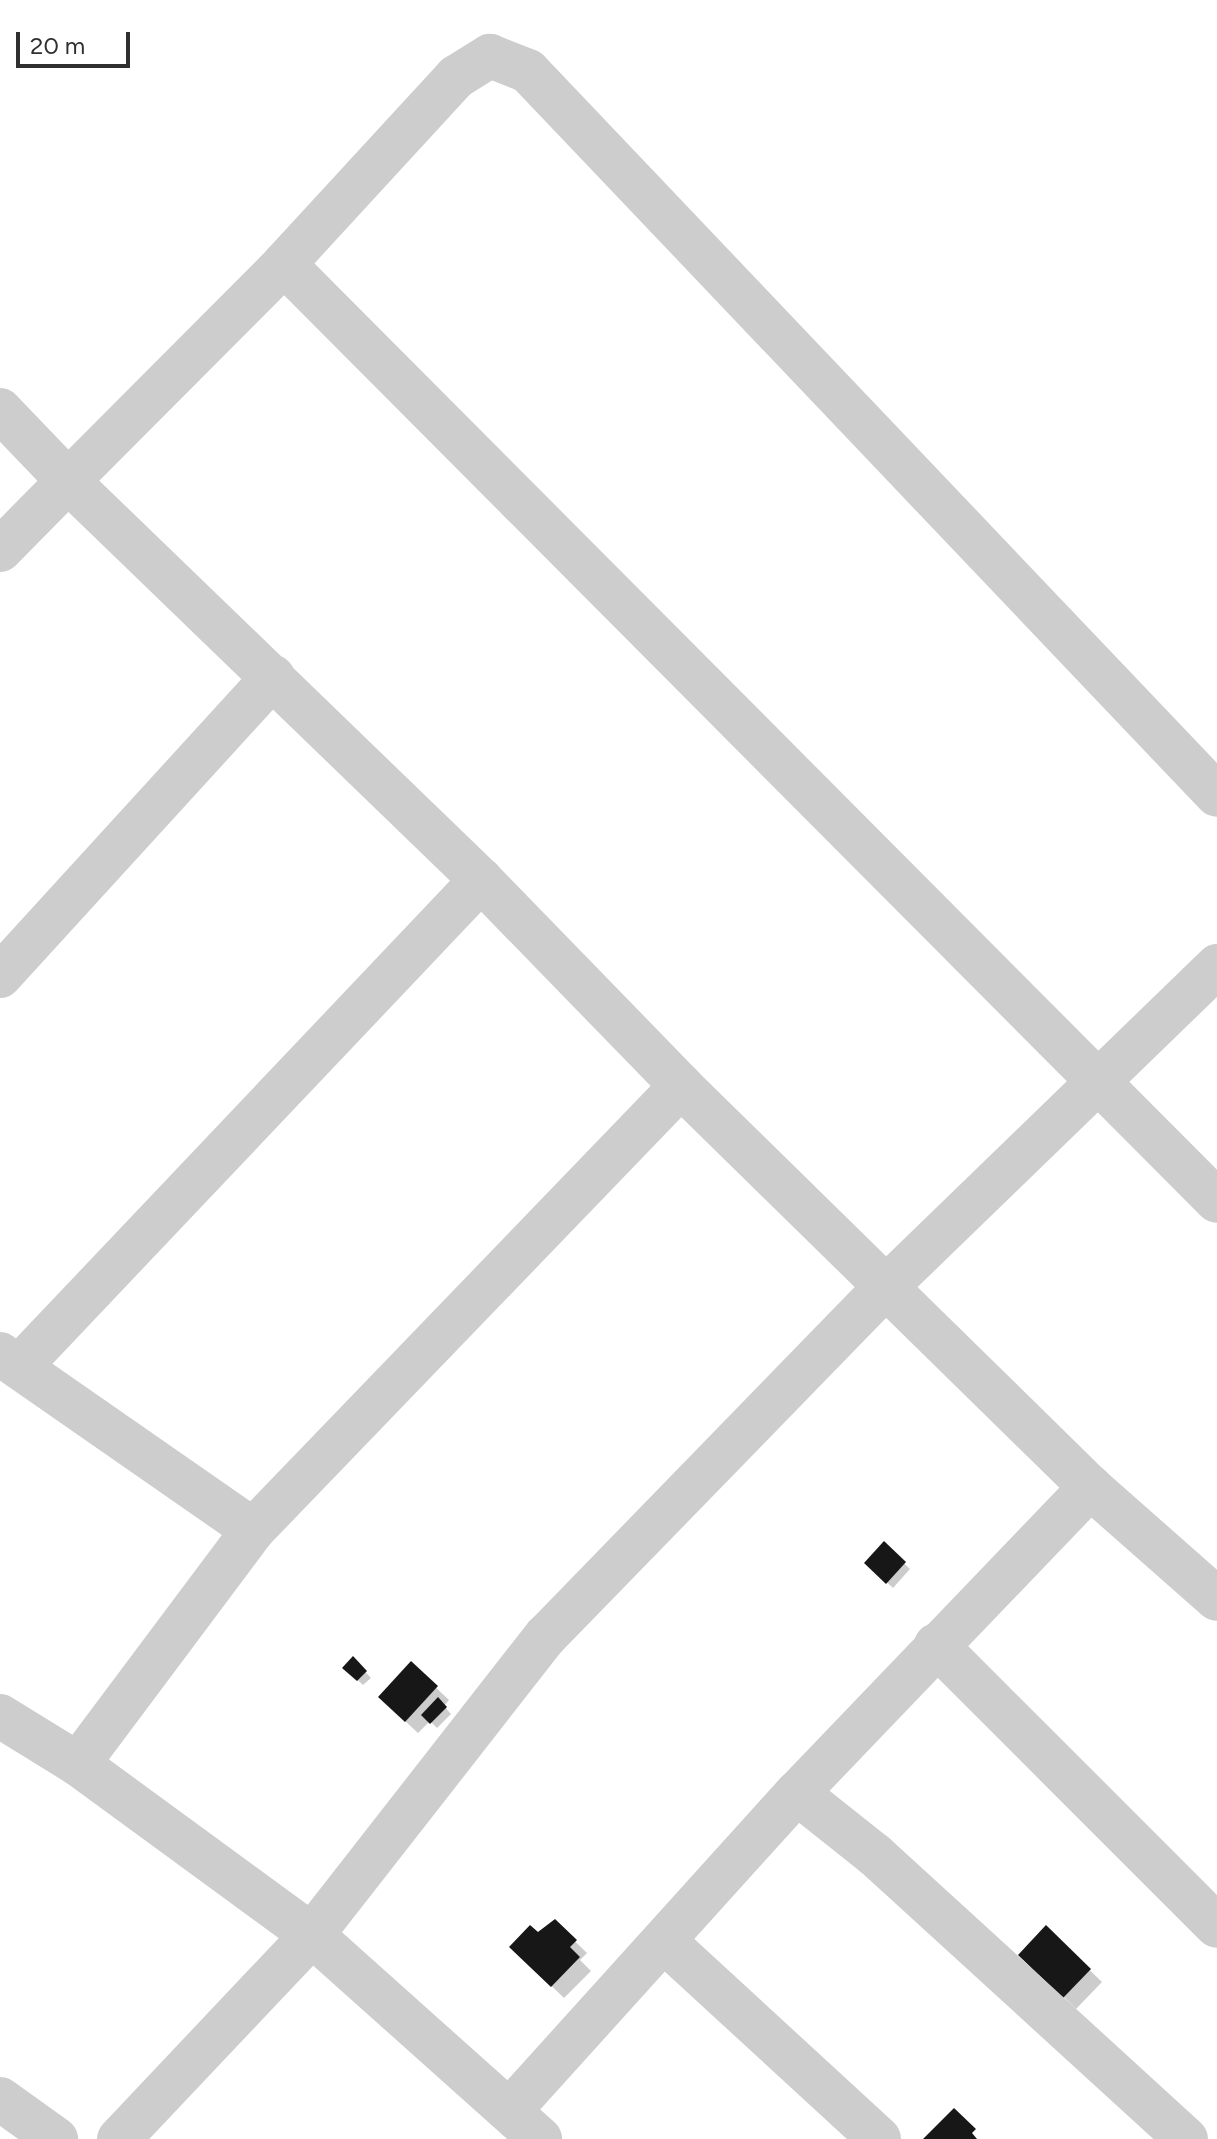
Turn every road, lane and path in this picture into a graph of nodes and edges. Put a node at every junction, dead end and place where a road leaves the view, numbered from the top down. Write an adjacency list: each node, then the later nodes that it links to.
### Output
1 (284, 264): 3 (street); 6 (street); 10 (street)
2 (0, 410): 3 (street)
3 (68, 481): 4 (street); 5 (street)
4 (0, 550)
5 (273, 677): 7 (street); 9 (street)
6 (1217, 795)
7 (481, 880): 11 (street); 14 (street)
8 (1217, 966): 10 (street)
9 (0, 976)
10 (1097, 1082): 12 (street); 13 (street)
11 (681, 1086): 13 (street); 16 (street)
12 (1217, 1201)
13 (885, 1288): 15 (street); 23 (street)
14 (10, 1360): 16 (street)
15 (1090, 1487): 17 (street); 18 (street)
16 (253, 1530): 20 (street)
17 (1217, 1599)
18 (936, 1645): 21 (street); 22 (street)
19 (0, 1716): 20 (street)
20 (78, 1764): 23 (street)
21 (797, 1793): 24 (street); 30 (street)
22 (1217, 1926)
23 (312, 1935): 26 (street); 28 (street)
24 (664, 1941): 26 (street); 29 (street)
25 (0, 2099): 27 (street)
26 (525, 2124)
27 (56, 2139)
28 (119, 2139)
29 (879, 2139)
30 (1186, 2139)

